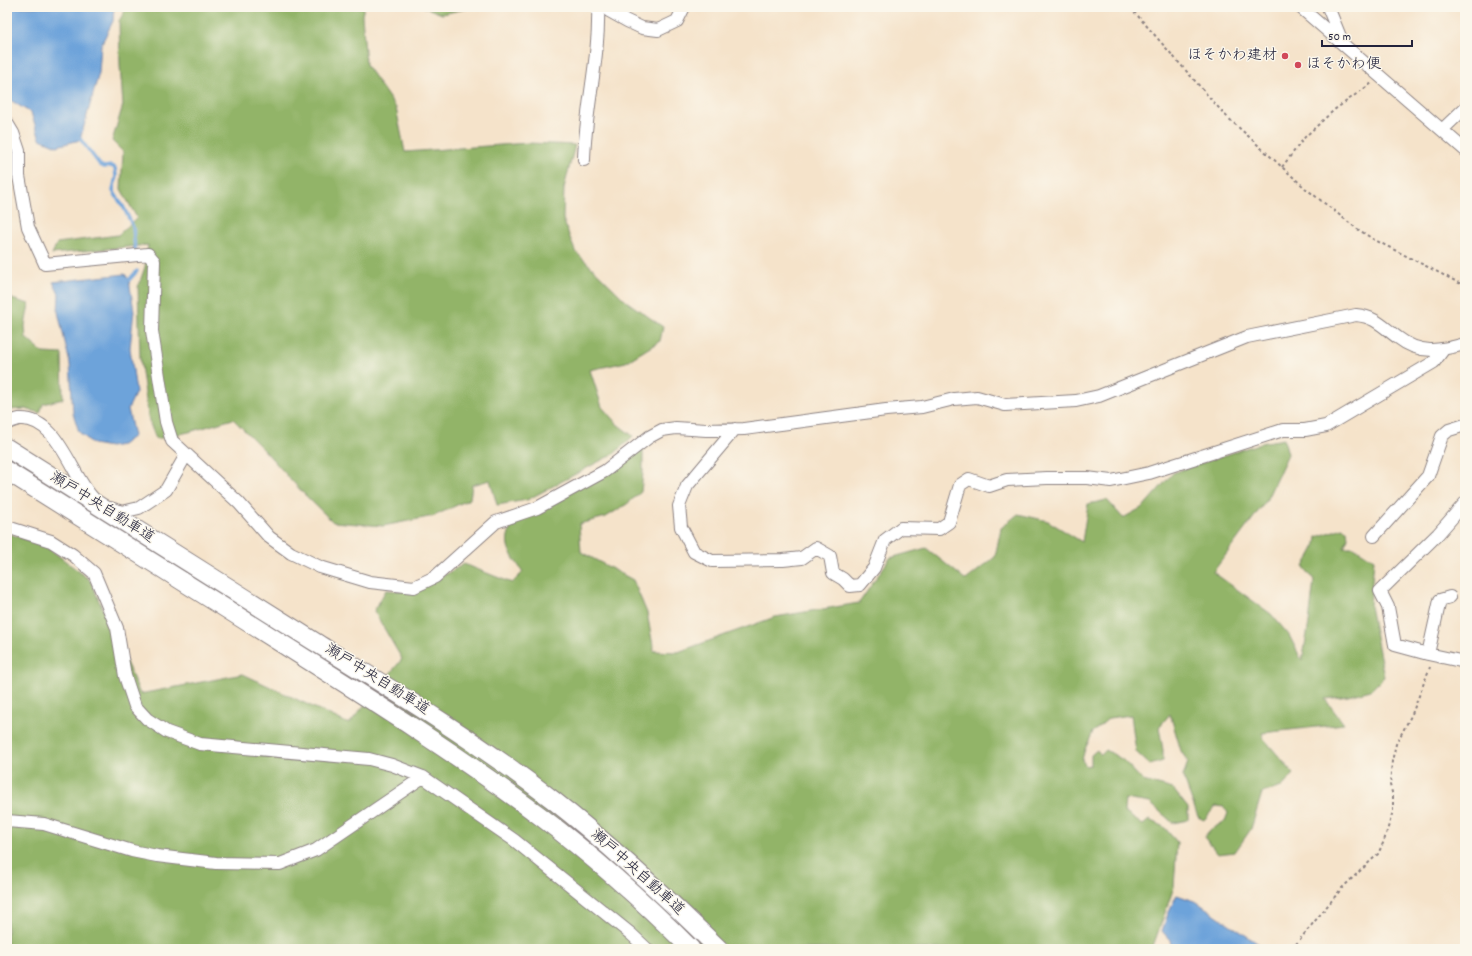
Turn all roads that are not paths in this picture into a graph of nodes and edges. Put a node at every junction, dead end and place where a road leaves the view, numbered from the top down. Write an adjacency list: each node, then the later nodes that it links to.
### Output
1 (598, 7): 11 (street)
2 (606, 7): 3 (street)
3 (684, 7)
4 (1300, 7): 6 (street)
5 (1328, 7): 6 (street)
6 (1344, 45): 9 (street)
7 (1465, 108): 9 (street)
8 (7, 123): 18 (street)
9 (1442, 130): 10 (street)
10 (1465, 150)
11 (584, 160)
12 (1465, 344): 13 (street)
13 (1443, 350): 16 (street); 16 (street)
14 (7, 423): 18 (street)
15 (1465, 425): 22 (street)
16 (735, 429): 18 (street)
17 (7, 448): 30 (highway, 瀬戸中央自動車道)
18 (186, 455)
19 (7, 471): 29 (highway, 瀬戸中央自動車道)
20 (1465, 503): 24 (street)
21 (7, 526): 26 (street)
22 (1374, 536)
23 (1450, 598): 24 (street)
24 (1431, 655): 25 (street)
25 (1465, 662)
26 (423, 777): 27 (street); 28 (street)
27 (7, 821)
28 (647, 949)
29 (691, 949)
30 (720, 949)

